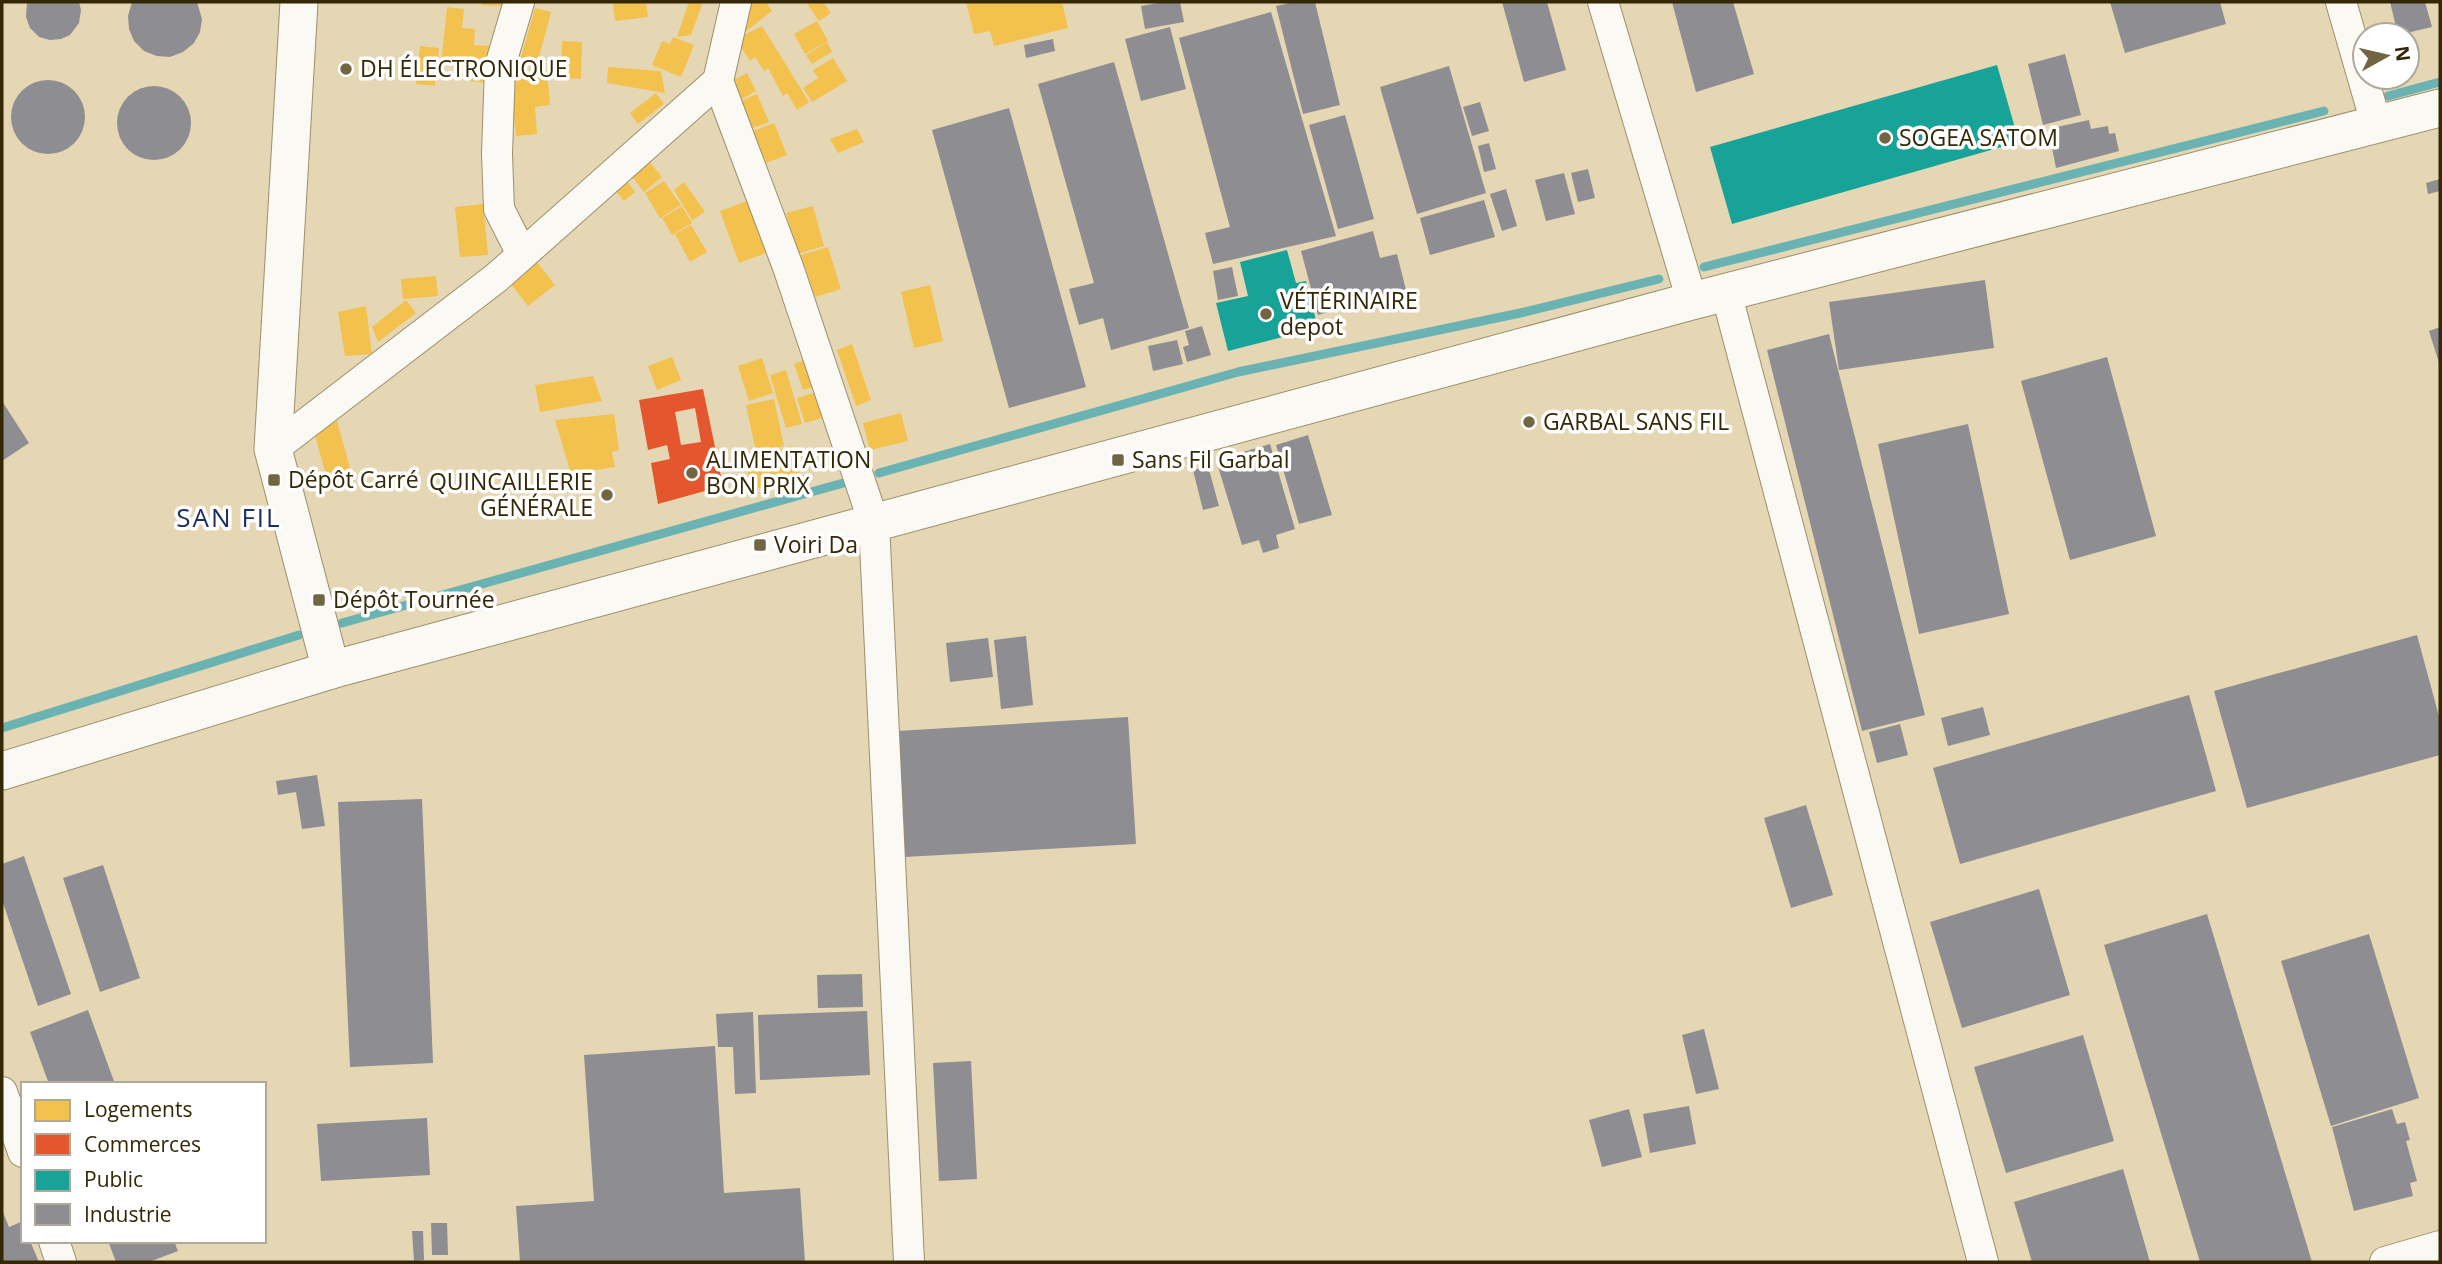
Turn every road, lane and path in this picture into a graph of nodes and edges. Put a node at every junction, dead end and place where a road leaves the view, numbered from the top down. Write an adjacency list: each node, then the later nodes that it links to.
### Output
1 (299, 2): 11 (street)
2 (519, 2): 9 (street)
3 (736, 2): 6 (street)
4 (1603, 2): 10 (street)
5 (2341, 2): 8 (street)
6 (718, 81): 9 (street); 12 (street)
7 (2440, 108): 8 (street)
8 (2376, 123): 10 (street)
9 (522, 254): 11 (street)
10 (1709, 296): 12 (street); 21 (street)
11 (273, 449): 13 (street)
12 (874, 523): 13 (street); 20 (street)
13 (331, 670): 14 (street)
14 (2, 771)
15 (2, 1092): 16 (street)
16 (21, 1146)
17 (55, 1243): 19 (street)
18 (2440, 1246): 22 (street)
19 (61, 1262)
20 (909, 1262)
21 (1983, 1262)
22 (2385, 1262)

